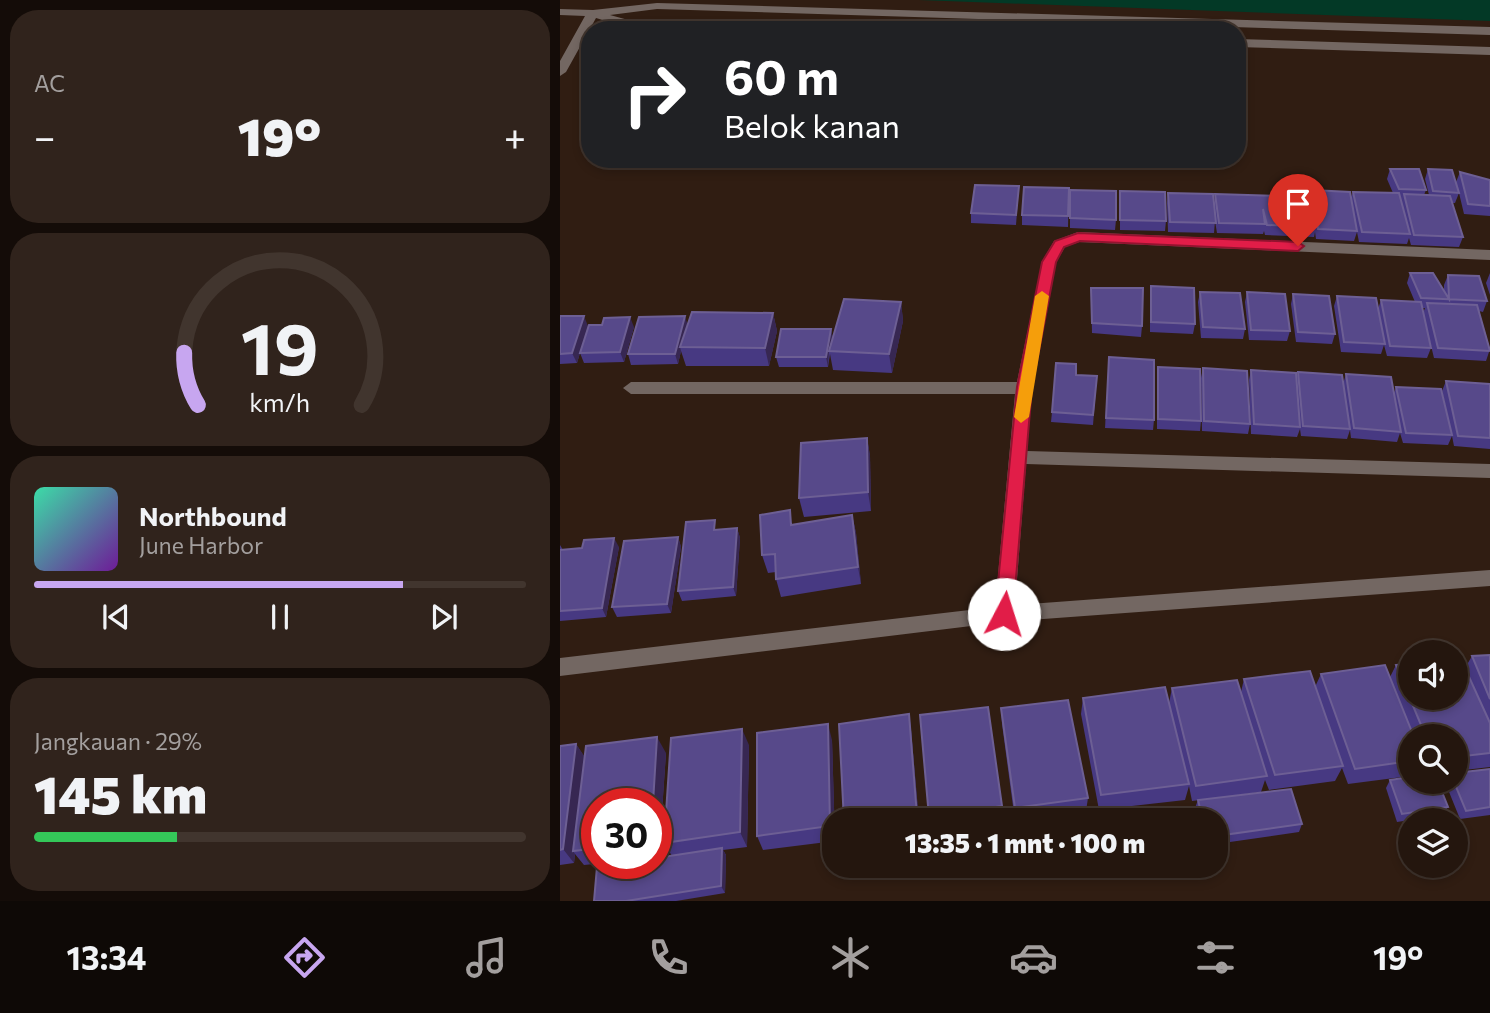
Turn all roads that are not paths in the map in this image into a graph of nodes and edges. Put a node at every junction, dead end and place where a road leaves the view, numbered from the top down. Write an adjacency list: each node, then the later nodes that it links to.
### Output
1 (560, 12): 2 (street)
2 (593, 13): 3 (street); 4 (street); 5 (street)
3 (589, 21)
4 (620, 21)
5 (1138, 21)
6 (1246, 24): 7 (street)
7 (1490, 32)
8 (581, 34): 11 (street)
9 (1246, 43): 10 (street)
10 (1490, 51)
11 (560, 72)
12 (1490, 255): 14 (street)
13 (631, 387): 14 (street)
14 (1024, 387): 15 (street)
15 (1018, 457): 16 (street); 18 (street)
16 (1490, 471)
17 (1490, 578): 18 (street)
18 (1004, 614): 19 (street)
19 (560, 667)

